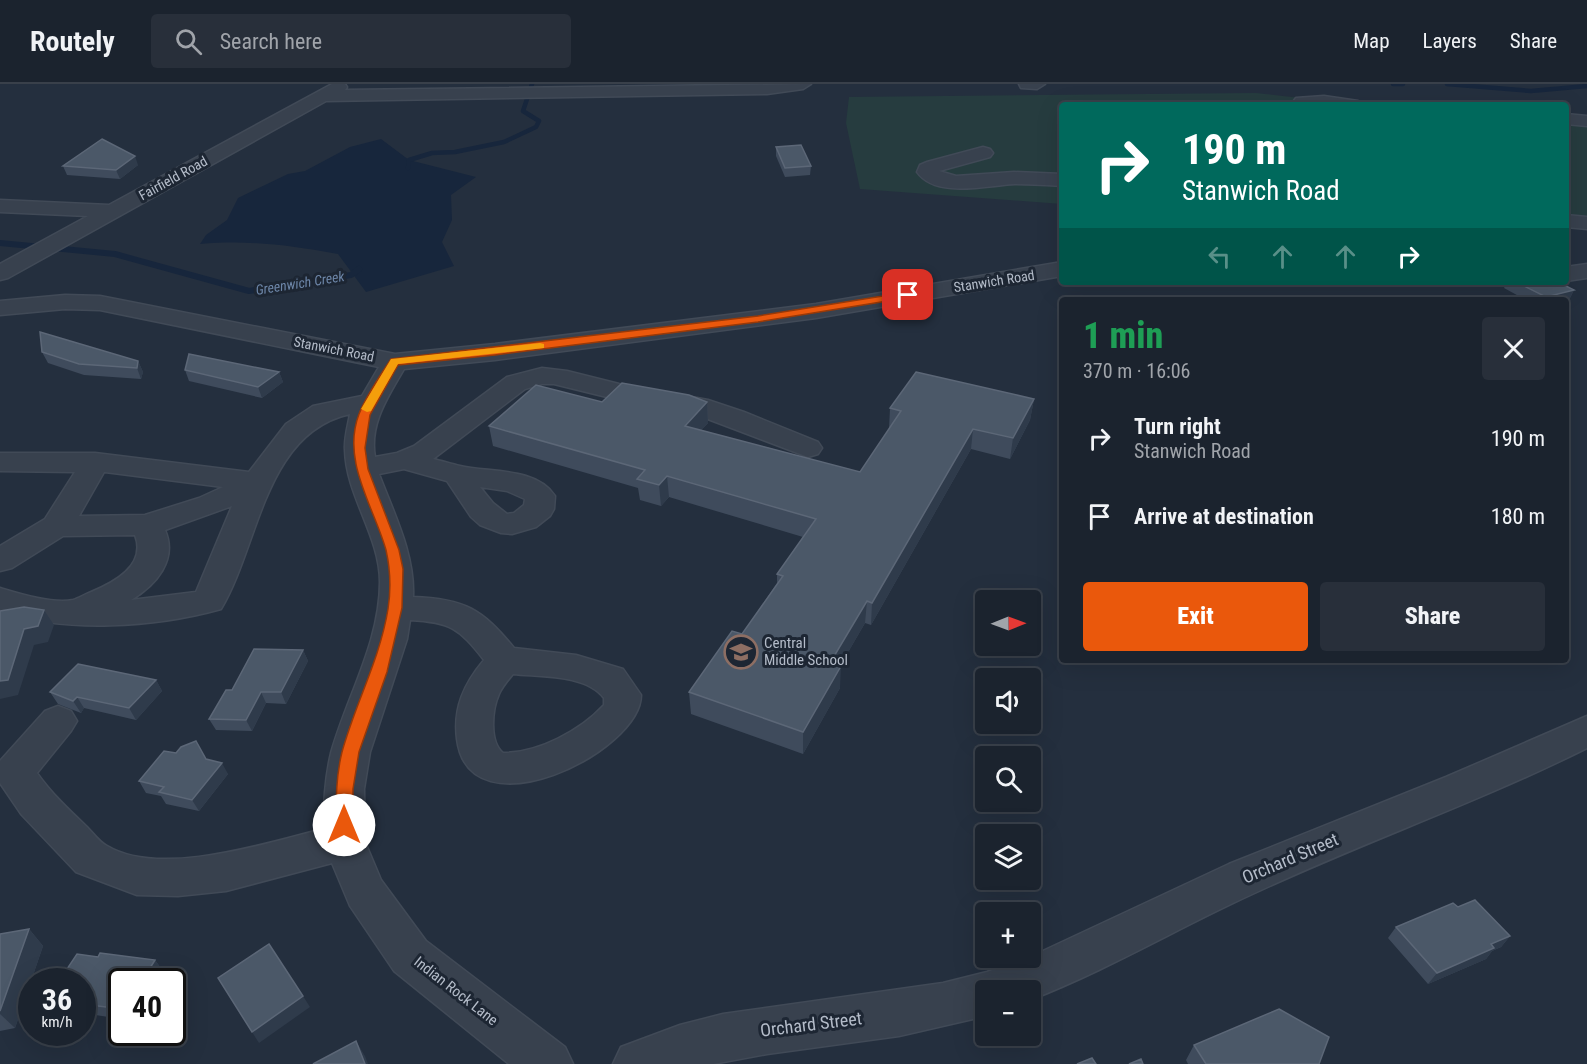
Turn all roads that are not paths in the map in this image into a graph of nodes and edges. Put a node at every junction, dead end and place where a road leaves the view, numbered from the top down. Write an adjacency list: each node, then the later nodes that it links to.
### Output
1 (346, 84): 7 (street, Fairfield Road)
2 (803, 84): 5 (street)
3 (1028, 84): 4 (street)
4 (1037, 84)
5 (675, 91): 6 (street); 6 (street)
6 (535, 94): 7 (street)
7 (320, 96): 13 (street, Fairfield Road)
8 (1569, 119): 9 (street)
9 (1587, 121)
10 (983, 153): 11 (street)
11 (1059, 180)
12 (0, 206): 13 (street)
13 (112, 211): 16 (street, Fairfield Road)
14 (1569, 222): 15 (street)
15 (1587, 223)
16 (6, 270)
17 (1059, 270): 21 (street, Stanwich Road)
18 (1587, 271): 19 (street)
19 (1569, 274)
20 (0, 308): 21 (street, Stanwich Road)
21 (395, 362): 22 (street, Indian Rock Lane)
22 (370, 402): 27 (street, Indian Rock Lane); 29 (street)
23 (808, 448): 24 (street)
24 (405, 460): 27 (street); 28 (street)
25 (0, 462): 26 (street)
26 (95, 462): 29 (street); 31 (street)
27 (362, 469): 34 (street, Indian Rock Lane)
28 (458, 475)
29 (257, 482): 30 (street); 35 (street)
30 (147, 525): 31 (street); 35 (street)
31 (57, 526): 32 (street)
32 (0, 561)
33 (0, 600): 35 (street)
34 (395, 608): 36 (street); 39 (street, Indian Rock Lane)
35 (77, 611)
36 (504, 660)
37 (58, 721): 39 (street)
38 (1587, 731): 40 (street, Orchard Street)
39 (344, 842): 42 (street, Indian Rock Lane)
40 (1021, 980)
41 (975, 997): 43 (street, Orchard Street)
42 (548, 1064)
43 (638, 1064)

